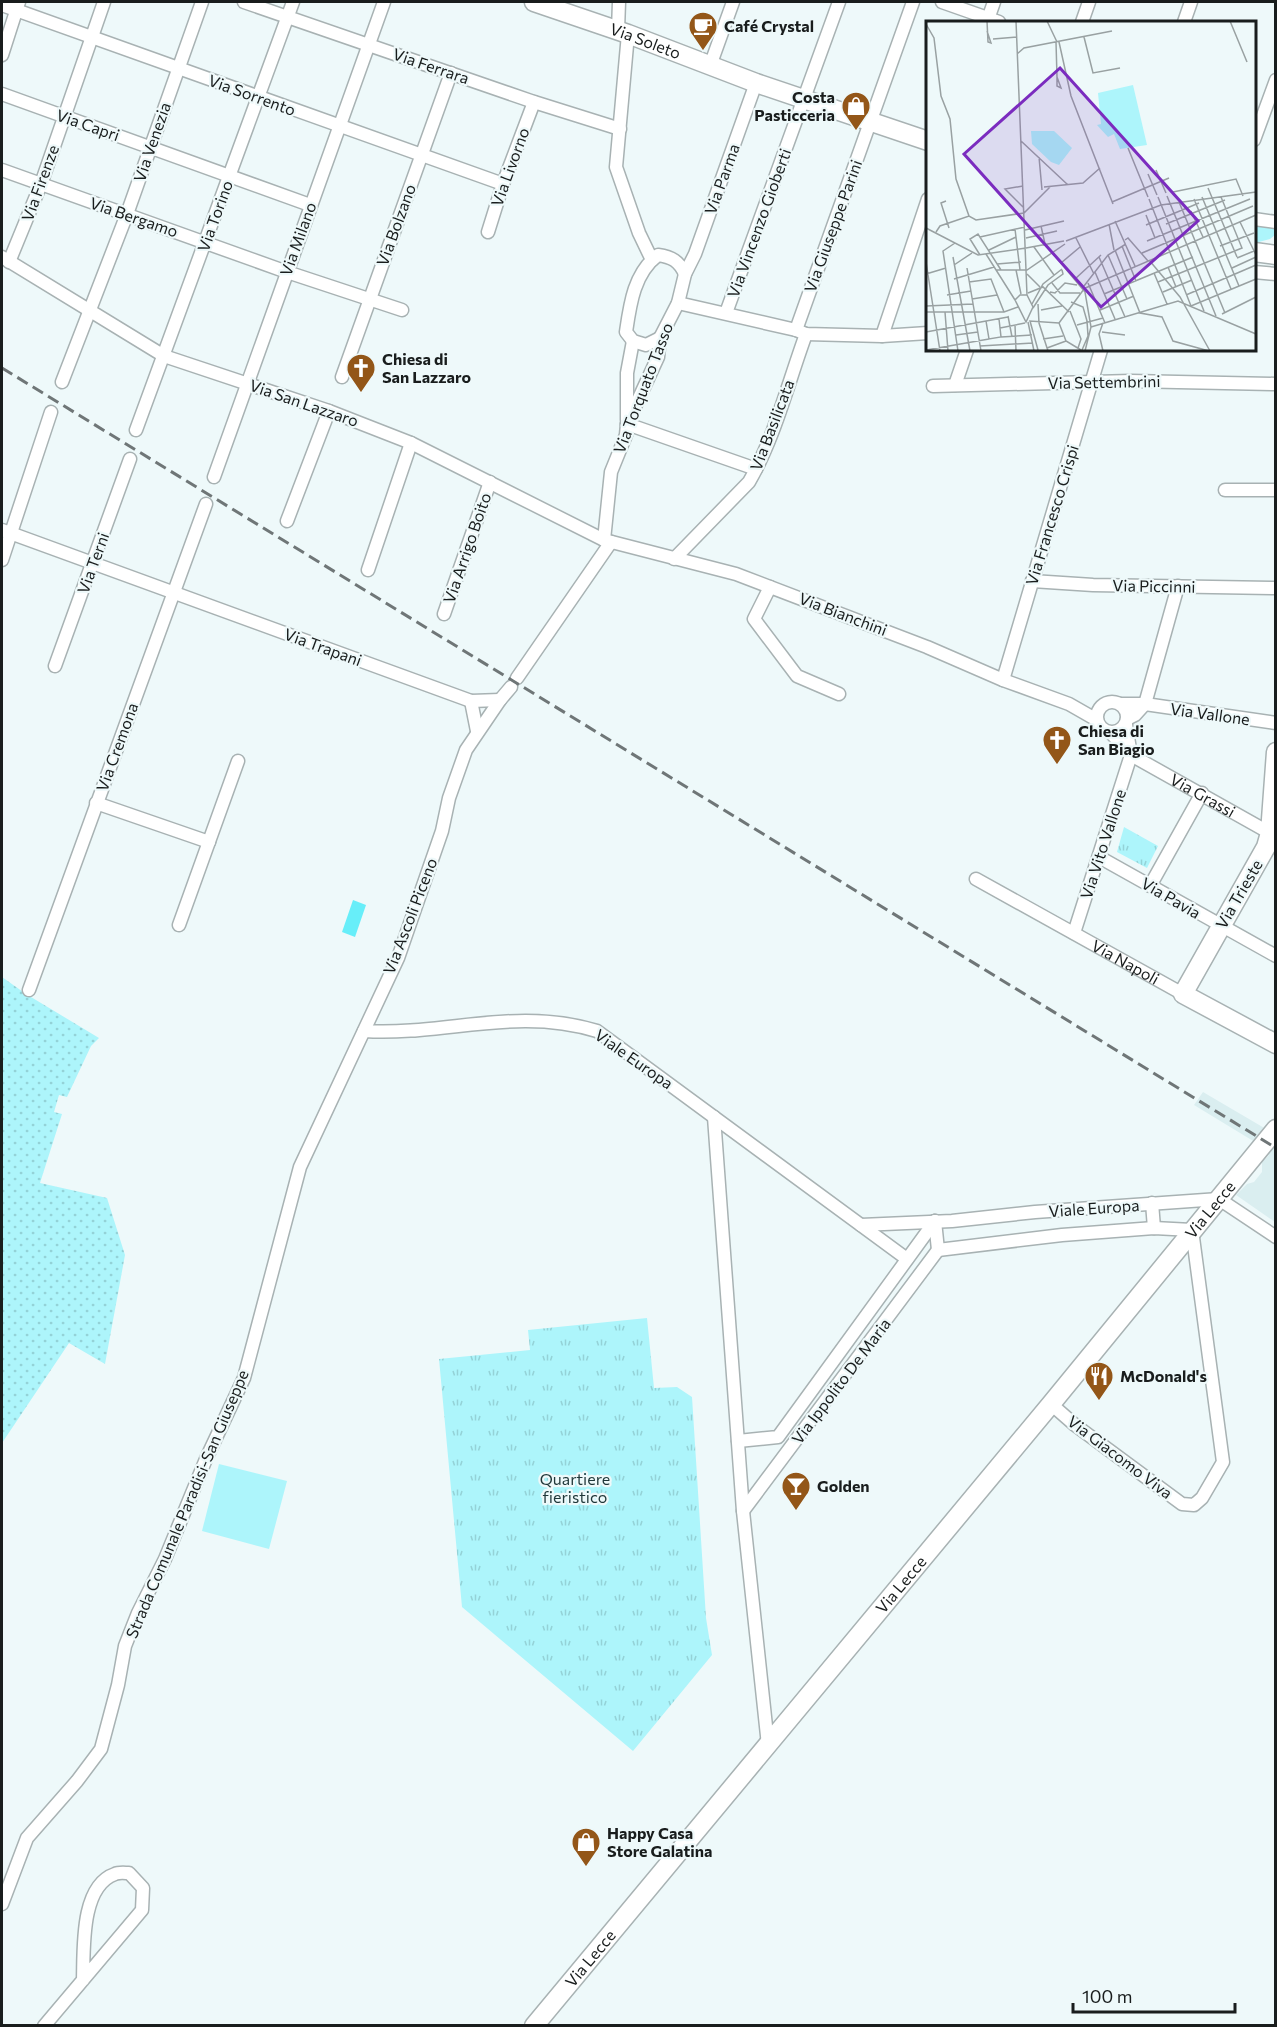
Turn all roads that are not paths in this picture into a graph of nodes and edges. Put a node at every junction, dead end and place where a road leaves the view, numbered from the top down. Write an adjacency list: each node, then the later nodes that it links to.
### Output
1 (104, 2): 22 (street, Via Firenze)
2 (202, 2): 26 (street, Via Venezia)
3 (244, 2): 17 (street, Via Ferrara)
4 (293, 2): 17 (street, Via Torino)
5 (384, 2): 23 (street, Via Milano)
6 (534, 2): 21 (main road, Via Soleto)
7 (619, 2): 21 (street)
8 (733, 2): 25 (street)
9 (839, 2): 32 (street, Via Vincenzo Gioberti)
10 (913, 2): 35 (street, Via Giuseppe Parini)
11 (942, 2): 18 (street)
12 (994, 2): 18 (street)
13 (1089, 2): 19 (street)
14 (1191, 2): 20 (street)
15 (2, 4): 16 (street, Via Sorrento)
16 (18, 6): 22 (street, Via Sorrento); 24 (street)
17 (288, 16): 23 (street, Via Ferrara); 31 (street, Via Torino)
18 (992, 21)
19 (1082, 21)
20 (1184, 21)
21 (623, 32): 25 (main road, Via Soleto); 38 (street)
22 (92, 37): 26 (street, Via Sorrento); 34 (street, Via Firenze)
23 (369, 45): 27 (street, Via Ferrara); 37 (street, Via Milano)
24 (2, 56)
25 (710, 66): 29 (main road, Via Soleto)
26 (178, 68): 31 (street, Via Sorrento); 40 (street, Via Venezia)
27 (451, 73): 33 (street, Via Ferrara); 41 (street, Via Bolzano)
28 (1275, 80): 36 (street)
29 (756, 83): 32 (main road, Via Soleto); 59 (street, Via Parma)
30 (2, 94): 34 (street, Via Capri)
31 (259, 97): 37 (street, Via Sorrento); 43 (street, Via Torino)
32 (804, 99): 35 (main road, Via Soleto); 65 (street, Via Vincenzo Gioberti)
33 (534, 102): 38 (street, Via Ferrara); 45 (street, Via Livorno)
34 (64, 117): 40 (street, Via Capri); 44 (street, Via Firenze)
35 (870, 121): 39 (main road, Via Soleto); 66 (street, Via Giuseppe Parini)
36 (1257, 125)
37 (339, 126): 41 (street, Via Sorrento); 47 (street, Via Milano)
38 (620, 129): 56 (street)
39 (926, 141)
40 (151, 147): 43 (street, Via Capri); 48 (street, Via Venezia)
41 (422, 156): 45 (street, Via Sorrento); 61 (street, Via Bolzano)
42 (2, 170): 44 (street, Via Bergamo)
43 (230, 175): 47 (street, Via Capri); 52 (street, Via Torino)
44 (40, 184): 48 (street, Via Bergamo); 55 (street, Via Firenze)
45 (503, 184): 51 (street, Via Livorno)
46 (926, 202): 68 (street)
47 (310, 205): 57 (street, Via Milano)
48 (127, 214): 52 (street, Via Bergamo); 63 (street, Via Venezia)
49 (1256, 219): 50 (street)
50 (1275, 222)
51 (488, 232)
52 (206, 242): 57 (street, Via Bergamo); 73 (street, Via Torino)
53 (1256, 252): 54 (main road)
54 (1275, 255)
55 (5, 260): 63 (street, Via San Lazzaro)
56 (652, 260): 59 (street); 70 (street)
57 (286, 272): 61 (street, Via Bergamo); 77 (street, Via Milano)
58 (1256, 272): 60 (street)
59 (685, 274): 62 (street, Via Torquato Tasso)
60 (1275, 274)
61 (369, 298): 64 (street, Via Bergamo); 74 (street, Via Bolzano)
62 (678, 303): 65 (street); 69 (street, Via Torquato Tasso)
63 (88, 310): 73 (street, Via San Lazzaro); 75 (street, Via Venezia)
64 (402, 310)
65 (726, 313): 66 (street)
66 (801, 332): 68 (street); 87 (street, Via Basilicata)
67 (926, 333): 68 (street)
68 (882, 336)
69 (660, 338): 70 (street); 83 (street, Via Torquato Tasso)
70 (633, 342): 83 (street)
71 (967, 351): 79 (street)
72 (1101, 351): 76 (street, Via Francesco Crispi)
73 (164, 356): 77 (street, Via San Lazzaro); 84 (street, Via Torino)
74 (342, 377)
75 (62, 382)
76 (1092, 382): 78 (street, Via Settembrini); 79 (street, Via Settembrini); 100 (street, Via Francesco Crispi)
77 (247, 383): 81 (street, Via San Lazzaro); 88 (street, Via Milano)
78 (1275, 384)
79 (955, 385): 80 (street, Via Settembrini)
80 (933, 386)
81 (329, 411): 85 (street, Via San Lazzaro); 93 (street)
82 (51, 412): 94 (street)
83 (627, 424): 87 (street); 95 (street, Via Torquato Tasso)
84 (136, 430)
85 (411, 443): 89 (street, Via San Lazzaro); 99 (street)
86 (129, 459): 98 (street, Via Terni)
87 (756, 469): 97 (street, Via Basilicata)
88 (214, 477)
89 (490, 482): 95 (street, Via San Lazzaro); 105 (street, Via Arrigo Boito)
90 (1225, 490): 91 (street)
91 (1275, 490)
92 (206, 504): 104 (street, Via Cremona)
93 (287, 521)
94 (6, 532): 96 (street); 98 (street, Via Trapani)
95 (608, 541): 97 (street, Via Bianchini); 108 (street, Via Torquato Tasso)
96 (2, 560)
97 (674, 560): 101 (street, Via Bianchini)
98 (94, 563): 104 (street, Via Trapani); 106 (street, Via Terni)
99 (368, 570)
100 (1032, 581): 102 (street, Via Piccinni); 107 (street, Via Francesco Crispi)
101 (770, 586): 107 (street, Via Bianchini); 109 (street)
102 (1178, 586): 103 (street, Via Piccinni); 115 (street)
103 (1275, 588)
104 (175, 592): 111 (street, Via Trapani); 125 (street, Via Cremona)
105 (444, 614)
106 (56, 666)
107 (1003, 680): 112 (street, Via Bianchini)
108 (514, 682): 110 (street, Via Ascoli Piceno)
109 (838, 694)
110 (500, 700): 111 (street, Via Trapani); 119 (street, Via Ascoli Piceno)
111 (471, 701): 119 (street)
112 (1069, 704): 113 (street); 116 (street)
113 (1104, 704): 114 (street); 116 (street)
114 (1120, 704): 115 (street, Via Vallone); 117 (street)
115 (1144, 704): 117 (street); 118 (street, Via Vallone)
116 (1097, 720): 120 (street)
117 (1126, 722): 120 (street); 122 (street)
118 (1275, 723)
119 (477, 731): 137 (street, Via Ascoli Piceno)
120 (1111, 733): 122 (street, Via Grassi)
121 (1275, 752): 126 (main road, Via Trieste)
122 (1131, 754): 124 (street, Via Grassi); 128 (street, Via Vito Vallone)
123 (238, 761): 127 (street)
124 (1202, 793): 126 (street, Via Grassi); 130 (street)
125 (96, 803): 127 (street); 135 (street, Via Cremona)
126 (1273, 835): 132 (main road, Via Trieste)
127 (209, 842): 131 (street)
128 (1099, 856): 130 (street, Via Pavia); 133 (street, Via Vito Vallone)
129 (976, 879): 133 (street, Via Napoli)
130 (1150, 886): 132 (street, Via Pavia)
131 (179, 925)
132 (1221, 926): 134 (street, Via Pavia); 136 (main road, Via Trieste)
133 (1074, 933): 136 (street, Via Napoli)
134 (1275, 956)
135 (29, 990)
136 (1183, 994): 138 (main road, Via Napoli)
137 (364, 1031): 139 (street, Viale Europa); 141 (street, Via Ascoli Piceno)
138 (1275, 1044)
139 (714, 1117): 145 (street, Viale Europa); 153 (street)
140 (1270, 1136): 142 (main road, Via Lecce)
141 (308, 1149): 157 (street, Strada Comunale Paradisi-San Giuseppe)
142 (1219, 1198): 143 (street, Viale Europa); 147 (main road, Via Lecce); 148 (street)
143 (1152, 1203): 144 (street, Viale Europa); 146 (street)
144 (935, 1221): 145 (street, Viale Europa); 149 (street); 150 (street, Via Ippolito De Maria)
145 (861, 1225): 150 (street, Viale Europa)
146 (1154, 1228): 147 (street, Viale Europa); 149 (street, Viale Europa)
147 (1192, 1230): 151 (main road, Via Lecce); 151 (street, Via Giacomo Viva)
148 (1275, 1237)
149 (938, 1250): 154 (street, Via Ippolito De Maria)
150 (907, 1259): 152 (street, Via Ippolito De Maria)
151 (1051, 1404): 156 (main road, Via Lecce)
152 (778, 1437): 153 (street, Via Ippolito De Maria); 154 (street)
153 (738, 1441): 155 (street)
154 (792, 1448): 155 (street, Via Ippolito De Maria)
155 (743, 1511): 156 (street)
156 (768, 1745): 160 (main road, Via Lecce)
157 (2, 1904)
158 (83, 1980): 158 (street); 159 (street)
159 (44, 2025)
160 (534, 2025)

